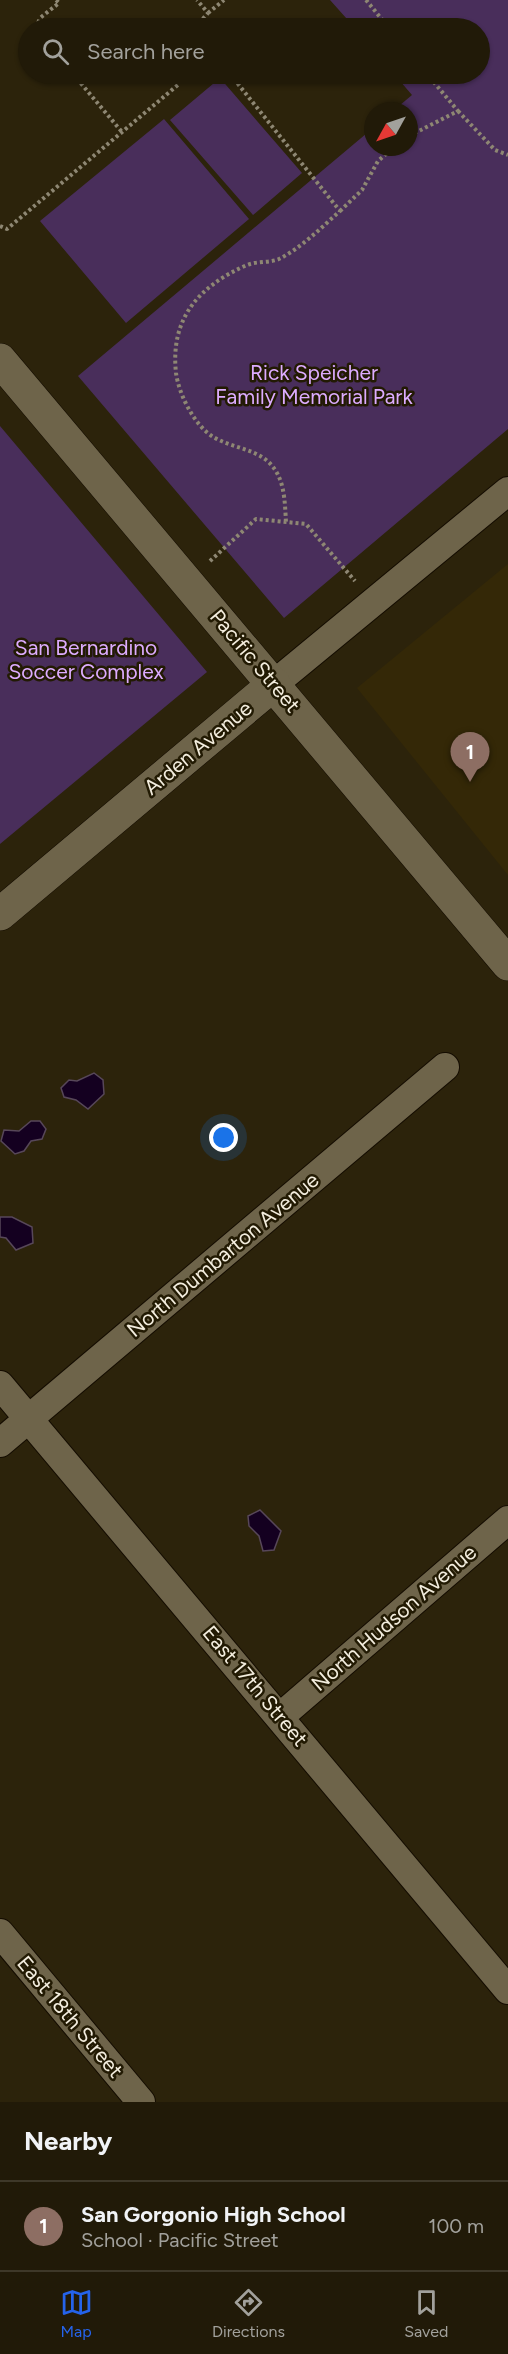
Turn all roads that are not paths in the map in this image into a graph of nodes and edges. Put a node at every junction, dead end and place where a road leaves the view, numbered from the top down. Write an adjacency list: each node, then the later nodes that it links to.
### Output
1 (0, 360): 3 (street, Pacific Street)
2 (508, 491): 3 (street, Arden Avenue)
3 (274, 684): 4 (street, Arden Avenue); 5 (street, Pacific Street)
4 (0, 914)
5 (508, 964)
6 (445, 1067): 8 (street, North Dumbarton Avenue)
7 (0, 1385): 8 (street, East 17th Street)
8 (28, 1419): 9 (street, North Dumbarton Avenue); 11 (street, East 17th Street)
9 (0, 1443)
10 (508, 1520): 11 (street, North Hudson Avenue)
11 (281, 1716): 13 (street, East 17th Street)
12 (0, 1933): 14 (street, East 18th Street)
13 (508, 1990)
14 (141, 2102)

